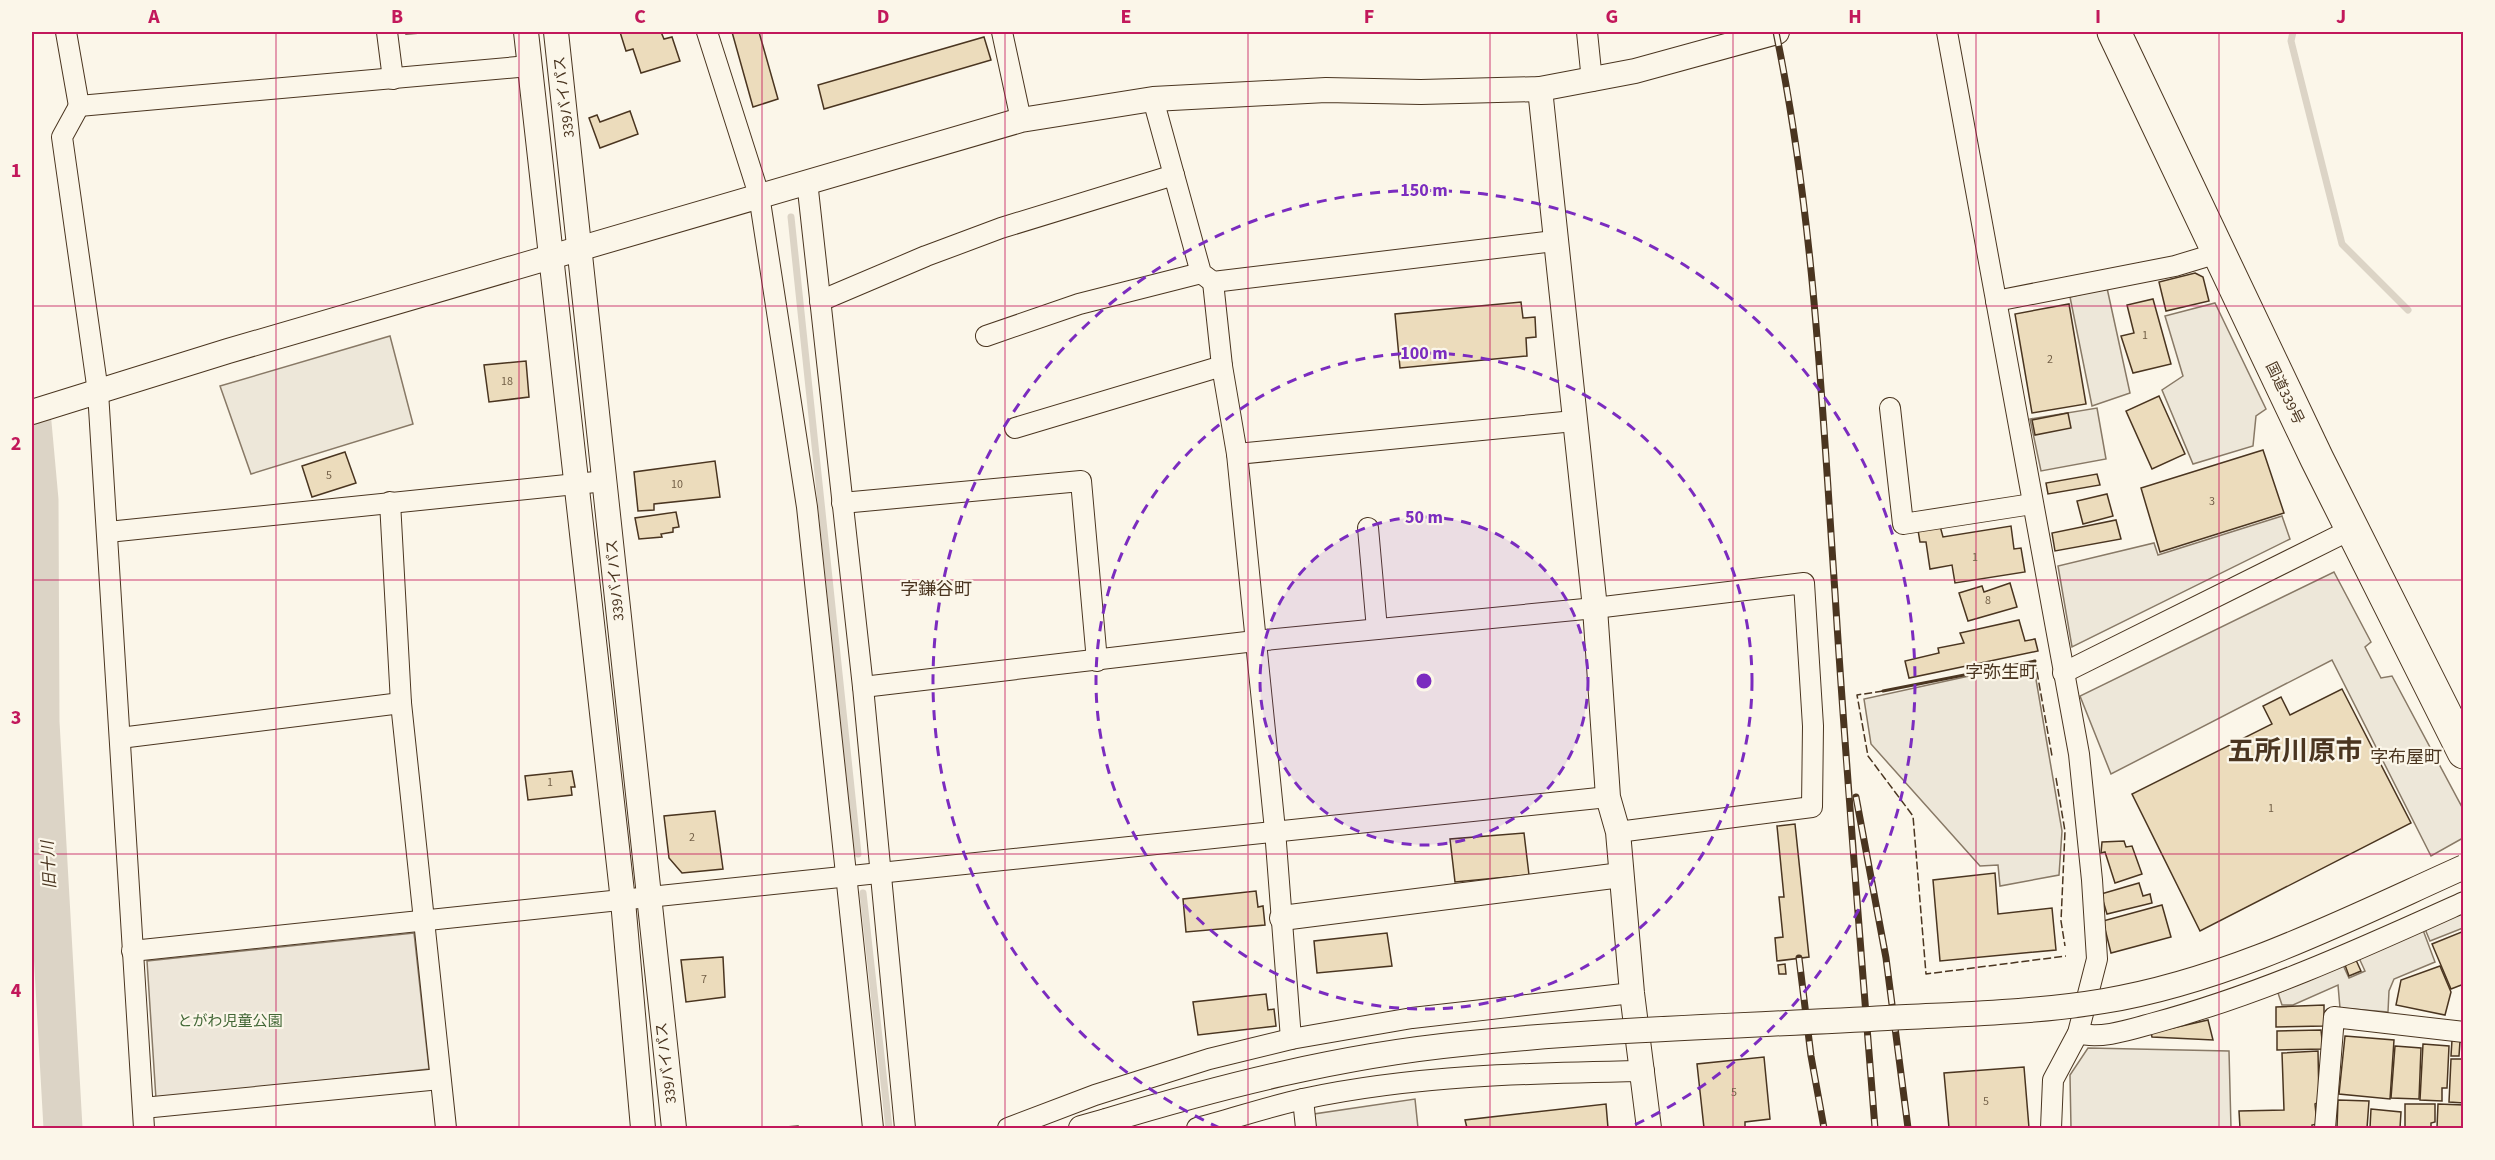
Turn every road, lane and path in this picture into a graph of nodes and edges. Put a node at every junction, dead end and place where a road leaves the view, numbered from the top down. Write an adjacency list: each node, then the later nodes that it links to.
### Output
1 (66, 32): 16 (street)
2 (387, 32): 12 (street)
3 (526, 32): 11 (street)
4 (556, 32): 22 (street, 339バイパス)
5 (707, 32): 20 (street)
6 (1002, 32): 17 (street)
7 (1587, 32): 13 (street)
8 (1777, 32): 13 (street)
9 (1947, 32): 27 (street)
10 (2115, 32): 23 (highway, 国道339号)
11 (529, 66): 12 (street); 24 (street)
12 (393, 79): 16 (street)
13 (1592, 81): 14 (street)
14 (1540, 89): 15 (street); 21 (street)
15 (1153, 99): 17 (street); 18 (street)
16 (80, 106): 30 (street)
17 (1021, 120): 19 (street)
18 (1174, 175): 25 (street); 26 (street)
19 (807, 181): 20 (street); 26 (street)
20 (759, 195): 22 (street); 58 (street)
21 (1554, 242): 25 (street); 33 (street)
22 (582, 249): 24 (street); 36 (street, 339バイパス)
23 (2218, 253): 27 (street); 42 (highway, 国道339号)
24 (552, 258): 30 (street); 37 (street)
25 (1207, 278): 28 (street); 29 (street)
26 (820, 301): 39 (street)
27 (1995, 301): 40 (street)
28 (986, 336)
29 (1222, 366): 34 (street); 35 (street)
30 (98, 392): 32 (street); 43 (street)
31 (1890, 408): 40 (street)
32 (32, 412)
33 (1574, 421): 35 (street); 44 (street)
34 (1014, 428)
35 (1237, 454): 46 (street)
36 (605, 481): 37 (street); 60 (street, 339バイパス)
37 (578, 485): 38 (street); 61 (street)
38 (390, 502): 43 (street); 50 (street)
39 (842, 503): 47 (street); 49 (street)
40 (2032, 504): 48 (street)
41 (1368, 528): 45 (street)
42 (2352, 529): 48 (street); 52 (highway, 国道339号)
43 (108, 532): 51 (street)
44 (1595, 609): 45 (street); 53 (street); 55 (street)
45 (1377, 629): 46 (street)
46 (1255, 641): 47 (street); 54 (street)
47 (1097, 661): 49 (street)
48 (2063, 673): 68 (street)
49 (863, 687): 57 (street)
50 (401, 703): 51 (street); 64 (street)
51 (120, 738): 65 (street)
52 (2463, 752)
53 (1608, 797): 54 (street); 55 (street)
54 (1275, 830): 57 (street); 63 (street)
55 (1618, 832): 59 (street)
56 (2463, 867): 81 (street, bridge)
57 (878, 872): 58 (street); 79 (street)
58 (846, 874): 60 (street); 78 (street)
59 (1621, 875): 63 (street); 66 (street)
60 (648, 898): 61 (street); 77 (street, 339バイパス)
61 (623, 901): 64 (street); 76 (street)
62 (2463, 902): 68 (street)
63 (1281, 918): 69 (street)
64 (424, 921): 65 (street); 71 (street)
65 (132, 951): 73 (street)
66 (1632, 993): 69 (street); 70 (street)
67 (2463, 1032): 86 (street)
68 (2078, 1033): 85 (street)
69 (1291, 1039): 80 (street)
70 (1644, 1071): 72 (street); 84 (street)
71 (440, 1079): 73 (street); 75 (street)
72 (1303, 1099): 82 (street); 83 (street)
73 (143, 1108): 74 (street)
74 (144, 1128)
75 (446, 1128)
76 (643, 1128)
77 (674, 1128)
78 (873, 1128)
79 (905, 1128)
80 (1008, 1128)
81 (1081, 1128)
82 (1197, 1128)
83 (1306, 1128)
84 (1649, 1128)
85 (2051, 1128)
86 (2325, 1128)

